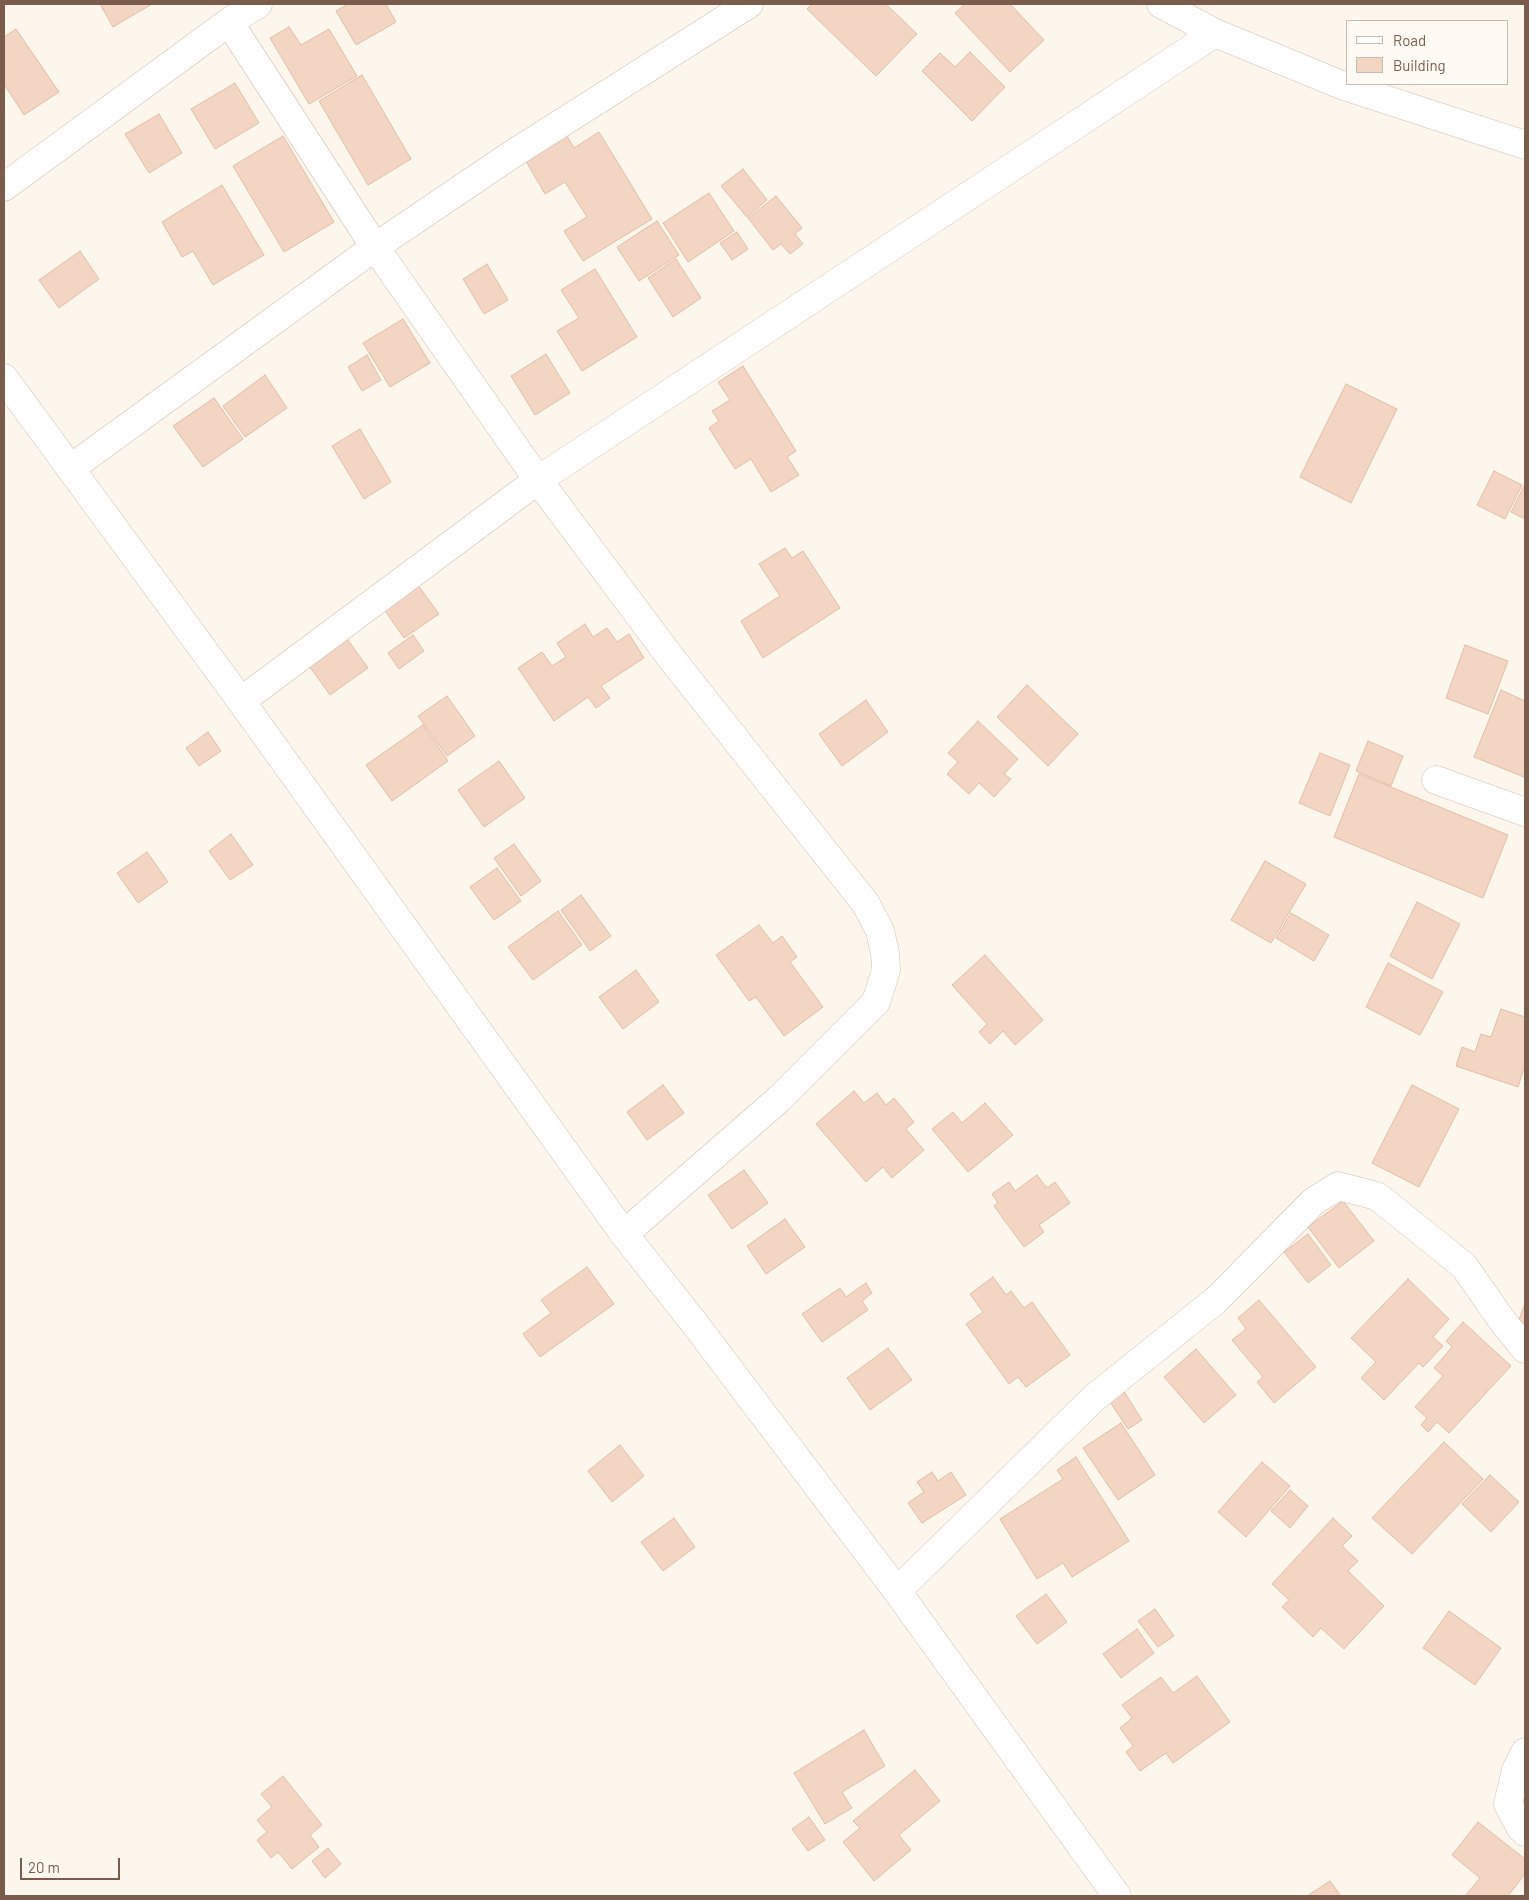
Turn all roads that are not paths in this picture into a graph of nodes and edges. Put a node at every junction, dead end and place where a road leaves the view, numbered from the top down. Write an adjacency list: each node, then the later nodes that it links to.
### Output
1 (258, 4): 4 (street)
2 (749, 4): 8 (street)
3 (1161, 4): 5 (street)
4 (229, 22): 7 (street); 8 (street)
5 (1215, 33): 6 (street); 11 (street)
6 (1525, 145)
7 (4, 187)
8 (375, 247): 10 (street); 11 (street)
9 (4, 378): 10 (street)
10 (71, 468): 12 (street)
11 (538, 480): 12 (street); 15 (street)
12 (241, 701): 15 (street)
13 (1436, 780): 14 (street)
14 (1525, 812)
15 (624, 1234): 17 (street)
16 (1525, 1349): 17 (street)
17 (897, 1591): 20 (street)
18 (1525, 1752): 19 (street)
19 (1525, 1832)
20 (1117, 1896)

